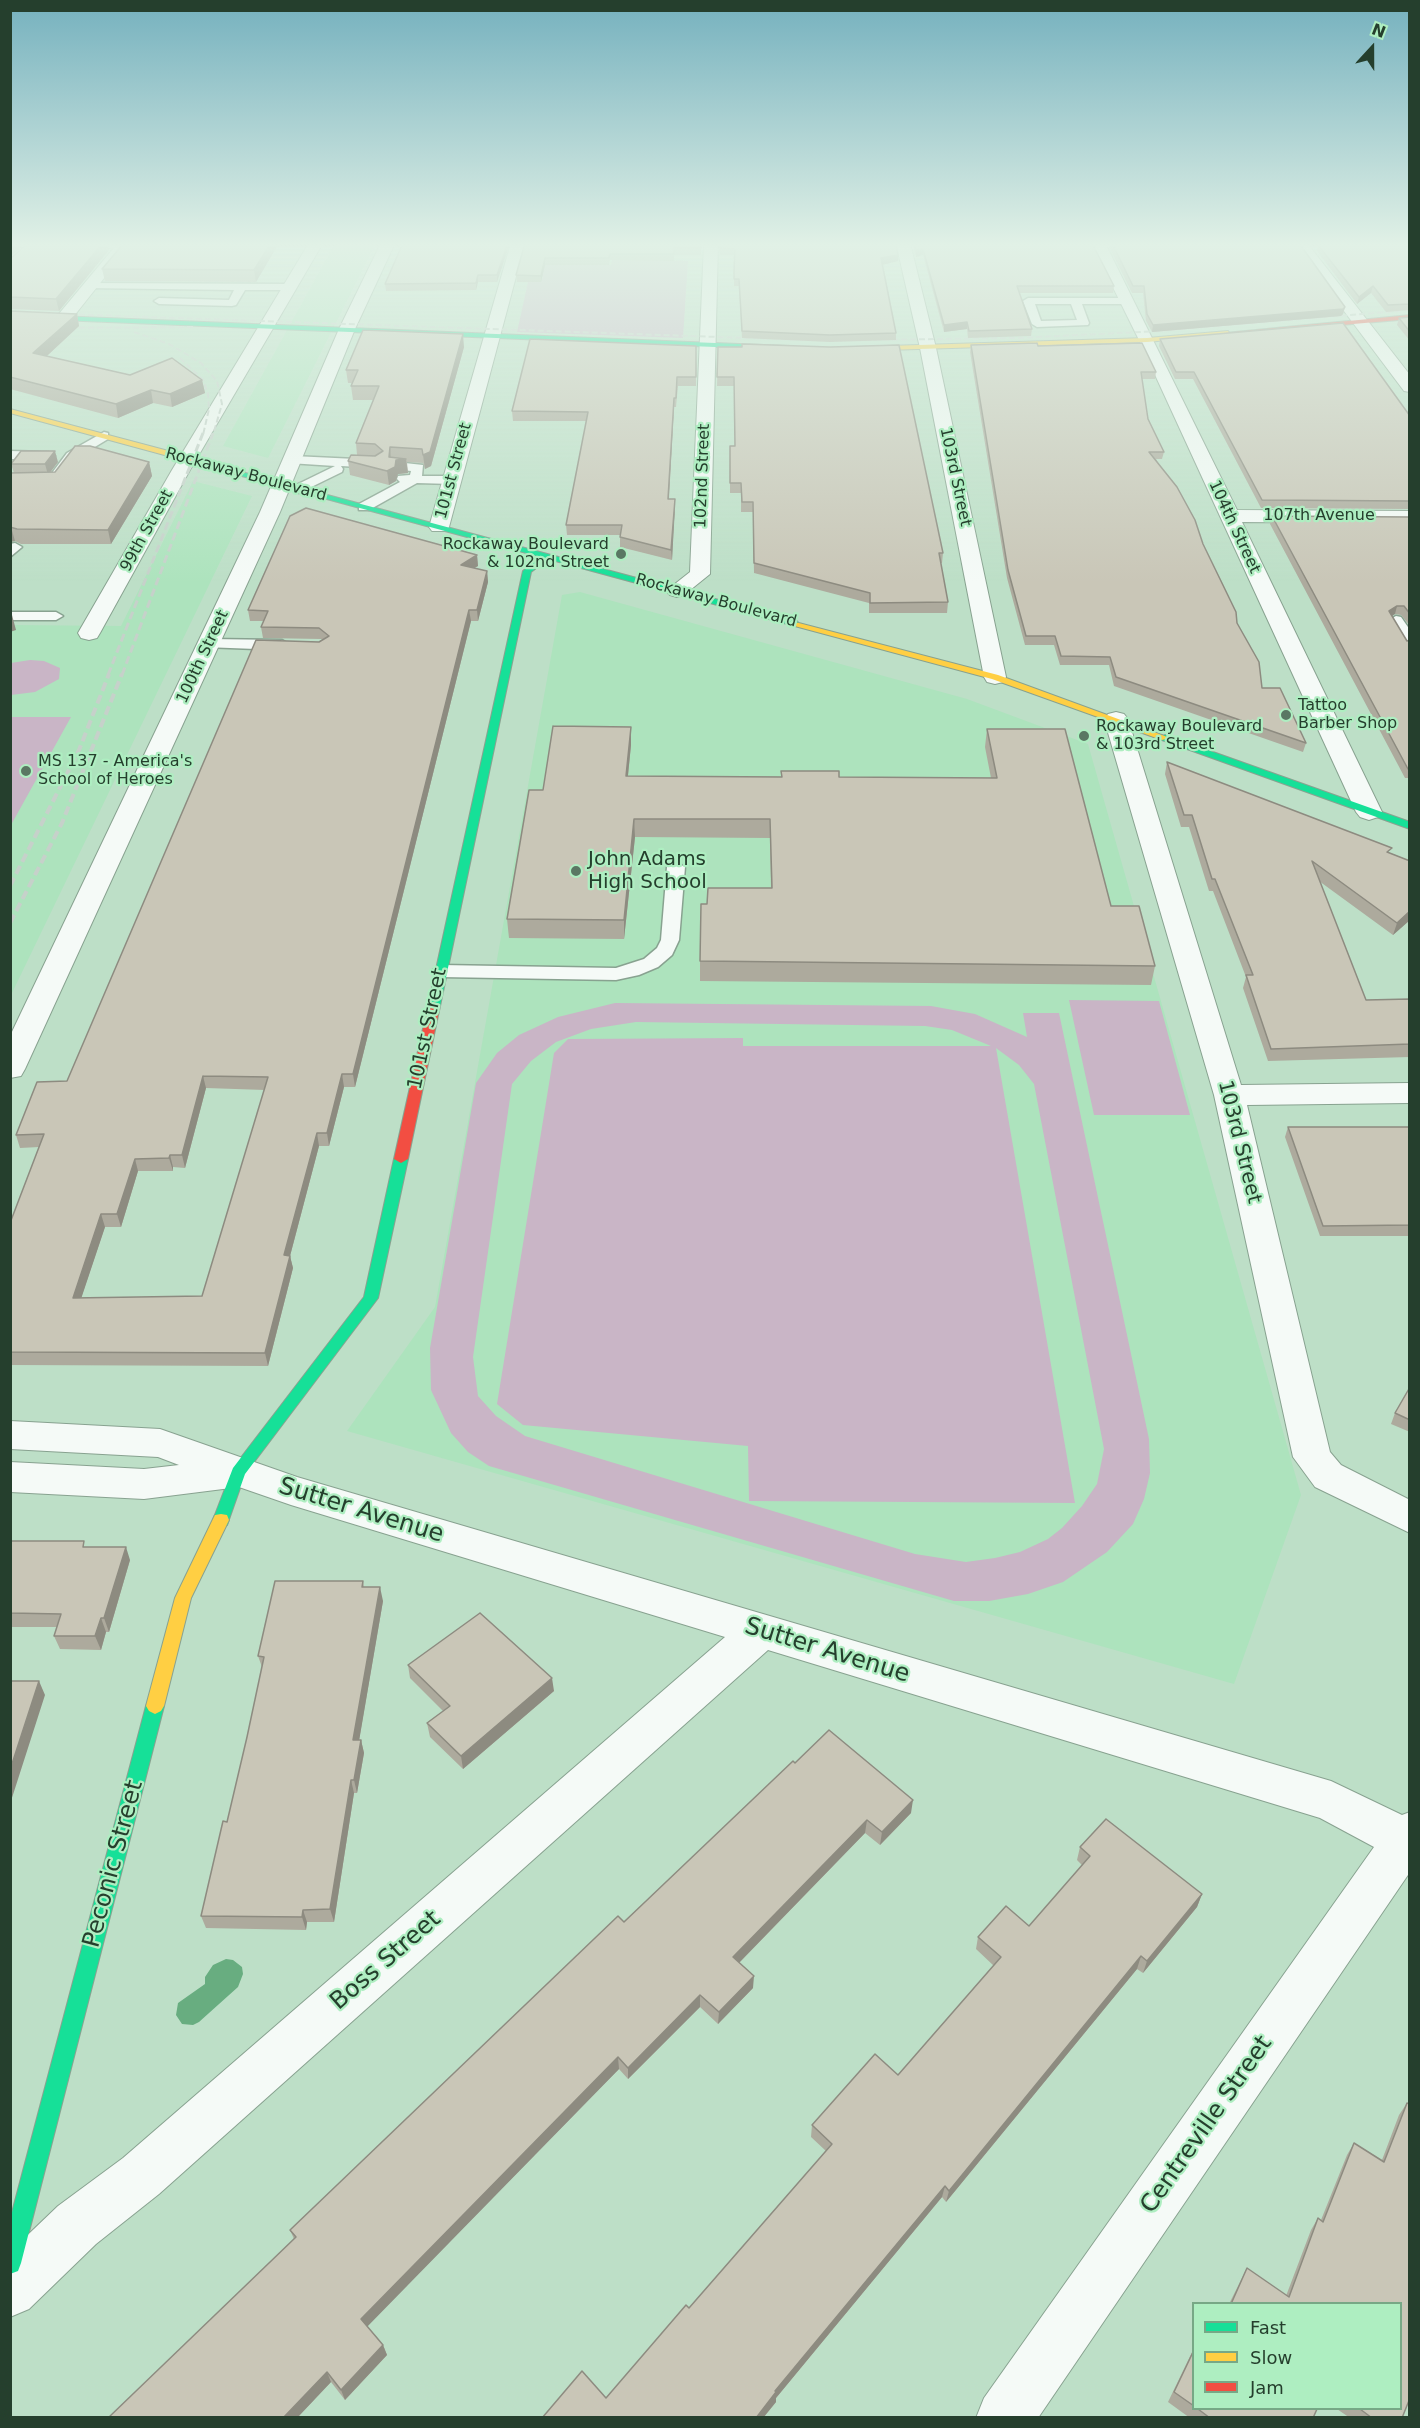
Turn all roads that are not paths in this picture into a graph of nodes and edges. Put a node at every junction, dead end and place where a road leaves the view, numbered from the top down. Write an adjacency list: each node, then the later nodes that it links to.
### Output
1 (249, 356): 13 (street, 99th Street)
2 (336, 356): 14 (street, 100th Street)
3 (485, 356): 18 (street, 101st Street)
4 (708, 356): 27 (street, 102nd Street)
5 (930, 356): 35 (street, 103rd Street)
6 (1155, 356): 23 (street, 104th Street)
7 (1387, 356): 8 (street)
8 (1410, 387)
9 (10, 411): 10 (street, Rockaway Boulevard)
10 (104, 436): 12 (lane); 13 (street, Rockaway Boulevard)
11 (10, 455): 12 (lane)
12 (71, 456): 19 (lane)
13 (189, 459): 21 (street, Rockaway Boulevard); 31 (street, 99th Street)
14 (293, 460): 17 (lane); 21 (street, 100th Street)
15 (377, 464): 17 (lane)
16 (396, 466): 20 (lane)
17 (346, 468): 21 (lane)
18 (452, 480): 20 (lane); 25 (street, 101st Street)
19 (10, 481)
20 (403, 482): 22 (lane)
21 (291, 487): 22 (street, Rockaway Boulevard); 32 (street, 100th Street)
22 (364, 507): 25 (street, Rockaway Boulevard)
23 (1229, 516): 24 (street, 107th Avenue); 37 (street, 104th Street)
24 (1410, 517)
25 (439, 527): 26 (street, Rockaway Boulevard)
26 (547, 556): 27 (street, Rockaway Boulevard); 40 (street, 101st Street)
27 (677, 591): 35 (street, Rockaway Boulevard)
28 (10, 616): 29 (lane)
29 (57, 616)
30 (1395, 620): 33 (lane)
31 (89, 633)
32 (209, 644): 34 (lane); 41 (street, 100th Street)
33 (1410, 644)
34 (297, 646)
35 (995, 677): 36 (street, Rockaway Boulevard)
36 (1116, 719): 37 (street, Rockaway Boulevard); 43 (street, 103rd Street)
37 (1369, 812): 38 (street, Rockaway Boulevard)
38 (1410, 826)
39 (676, 867): 40 (lane)
40 (441, 971): 45 (street, 101st Street)
41 (10, 1069)
42 (1410, 1093): 43 (street)
43 (1229, 1095): 47 (street, 103rd Street)
44 (10, 1435): 45 (street, Sutter Avenue)
45 (238, 1472): 46 (street, Sutter Avenue); 48 (street, Sutter Avenue); 50 (street, Peconic Street)
46 (10, 1477)
47 (1410, 1518)
48 (761, 1631): 49 (street, Sutter Avenue); 51 (street, Boss Street)
49 (1408, 1839): 52 (street, Centreville Street)
50 (10, 2263)
51 (10, 2290)
52 (1004, 2418)

